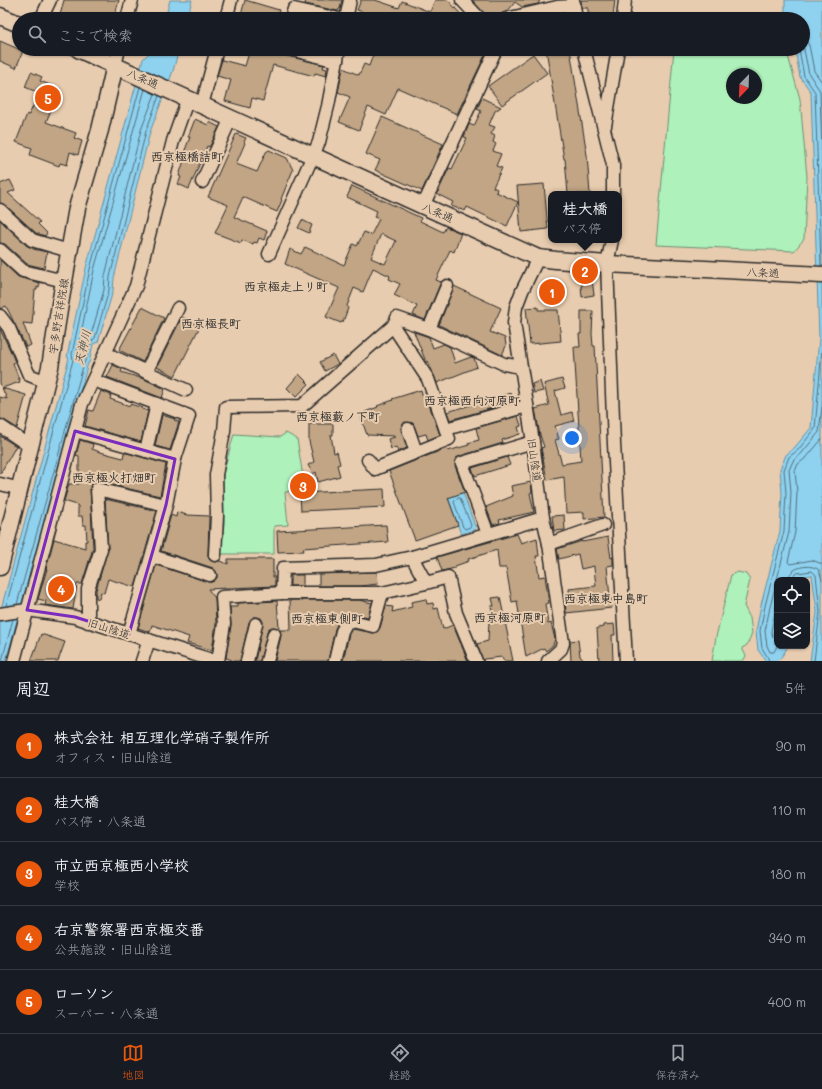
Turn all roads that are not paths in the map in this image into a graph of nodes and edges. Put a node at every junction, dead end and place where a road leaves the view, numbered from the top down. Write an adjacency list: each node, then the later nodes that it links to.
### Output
1 (50, 0): 10 (street)
2 (132, 0): 11 (street)
3 (231, 0): 12 (street)
4 (350, 0): 15 (street)
5 (462, 0): 16 (street)
6 (547, 0): 9 (street)
7 (625, 0): 18 (street)
8 (573, 3): 9 (street)
9 (557, 7): 17 (street)
10 (44, 12)
11 (129, 12)
12 (228, 12)
13 (293, 12): 14 (street)
14 (308, 12)
15 (347, 12)
16 (473, 12)
17 (536, 12)
18 (624, 12)
19 (0, 16): 20 (main road)
20 (12, 21)
21 (94, 56): 30 (main road, 八条通)
22 (120, 56): 30 (street)
23 (213, 56): 31 (street)
24 (315, 56): 29 (street)
25 (338, 56): 29 (street)
26 (493, 56): 37 (street)
27 (586, 56): 33 (street)
28 (617, 56): 33 (street)
29 (337, 62): 34 (street)
30 (122, 68): 31 (main road, 八条通); 41 (main road, 宇多野吉祥院線)
31 (190, 99): 32 (main road, 八条通); 52 (street)
32 (231, 118): 34 (main road, 八条通); 35 (street)
33 (604, 132): 36 (street)
34 (313, 156): 37 (main road, 八条通); 42 (street)
35 (202, 182)
36 (613, 191)
37 (423, 206): 43 (main road, 八条通)
38 (0, 210): 41 (street)
39 (612, 243): 44 (street)
40 (0, 250): 46 (street)
41 (69, 251): 46 (main road, 宇多野吉祥院線)
42 (269, 254)
43 (538, 258): 44 (main road, 八条通); 53 (street, 旧山陰道)
44 (612, 264): 45 (main road, 八条通); 102 (street)
45 (822, 275)
46 (64, 281): 56 (main road, 宇多野吉祥院線)
47 (447, 286): 51 (street)
48 (178, 308): 54 (street)
49 (0, 316): 56 (street)
50 (393, 326): 51 (street); 62 (street); 77 (street)
51 (428, 329): 53 (street)
52 (105, 353): 54 (street); 55 (street)
53 (520, 367): 59 (street, 旧山陰道)
54 (146, 372): 57 (street)
55 (93, 380): 58 (street); 63 (street)
56 (47, 382): 65 (main road, 宇多野吉祥院線)
57 (186, 390)
58 (157, 404): 66 (street); 68 (street)
59 (527, 406): 62 (street); 64 (street, 旧山陰道)
60 (0, 426): 65 (street)
61 (408, 429): 67 (street)
62 (446, 429): 67 (street)
63 (75, 431): 66 (street); 85 (street)
64 (533, 442): 73 (street, 旧山陰道); 75 (street)
65 (31, 447): 71 (main road, 宇多野吉祥院線)
66 (146, 451): 68 (street)
67 (416, 452): 69 (street)
68 (175, 459): 72 (street)
69 (368, 460)
70 (0, 484): 71 (street)
71 (21, 489): 80 (main road, 宇多野吉祥院線)
72 (166, 505): 78 (street); 87 (street)
73 (543, 518): 75 (street); 76 (street, 旧山陰道)
74 (603, 526): 76 (street)
75 (488, 534): 79 (street)
76 (549, 544): 101 (street, 旧山陰道)
77 (215, 555)
78 (152, 556): 81 (street); 89 (street)
79 (412, 557): 82 (street); 83 (street)
80 (1, 560)
81 (210, 575)
82 (426, 582): 84 (street); 100 (street)
83 (282, 593): 84 (street); 96 (street)
84 (382, 593): 99 (street)
85 (26, 610): 86 (street, 旧山陰道); 87 (street, 旧山陰道); 93 (street)
86 (0, 614)
87 (88, 622): 89 (street, 旧山陰道)
88 (256, 624): 97 (street)
89 (129, 634): 91 (street, 旧山陰道)
90 (274, 634): 98 (street)
91 (149, 640): 92 (street, 旧山陰道); 94 (street)
92 (195, 658): 95 (street, 旧山陰道)
93 (14, 661)
94 (142, 661)
95 (215, 661)
96 (218, 661)
97 (248, 661)
98 (267, 661)
99 (335, 661)
100 (476, 661)
101 (548, 661)
102 (626, 661)

